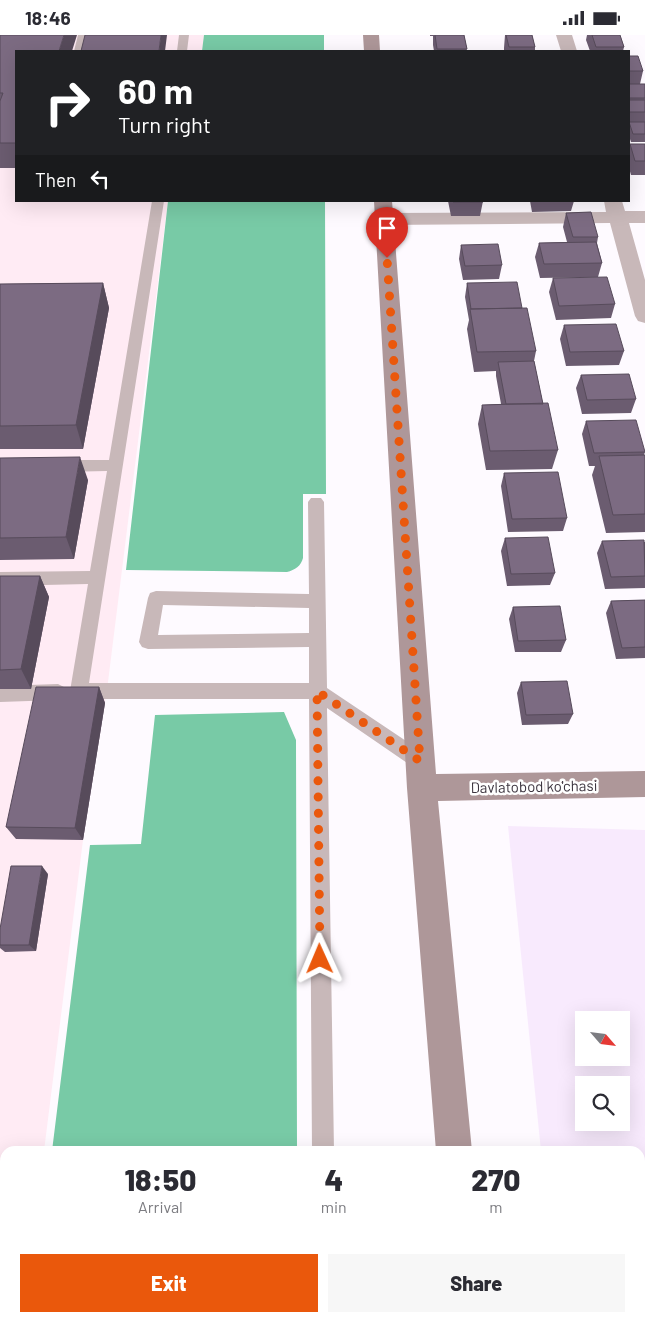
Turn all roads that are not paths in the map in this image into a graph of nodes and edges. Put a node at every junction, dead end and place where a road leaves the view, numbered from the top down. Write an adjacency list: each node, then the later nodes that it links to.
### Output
1 (84, 35): 5 (lane)
2 (184, 35): 6 (lane)
3 (371, 35): 7 (street)
4 (564, 35): 8 (street)
5 (79, 50)
6 (182, 50)
7 (372, 50)
8 (569, 50)
9 (158, 202): 14 (lane)
10 (616, 209): 11 (street); 12 (street); 13 (street)
11 (384, 210): 24 (street)
12 (645, 217)
13 (645, 316)
14 (116, 465): 15 (lane); 17 (lane)
15 (48, 467)
16 (316, 501): 19 (lane)
17 (97, 577): 18 (lane); 21 (lane)
18 (0, 579)
19 (316, 601): 20 (lane); 20 (lane)
20 (316, 640): 22 (lane)
21 (79, 691): 22 (lane); 23 (lane)
22 (317, 691): 24 (lane); 26 (lane)
23 (0, 694)
24 (421, 775): 25 (street, Davlatobod ko'chasi); 27 (street)
25 (645, 784)
26 (322, 1146)
27 (454, 1146)

